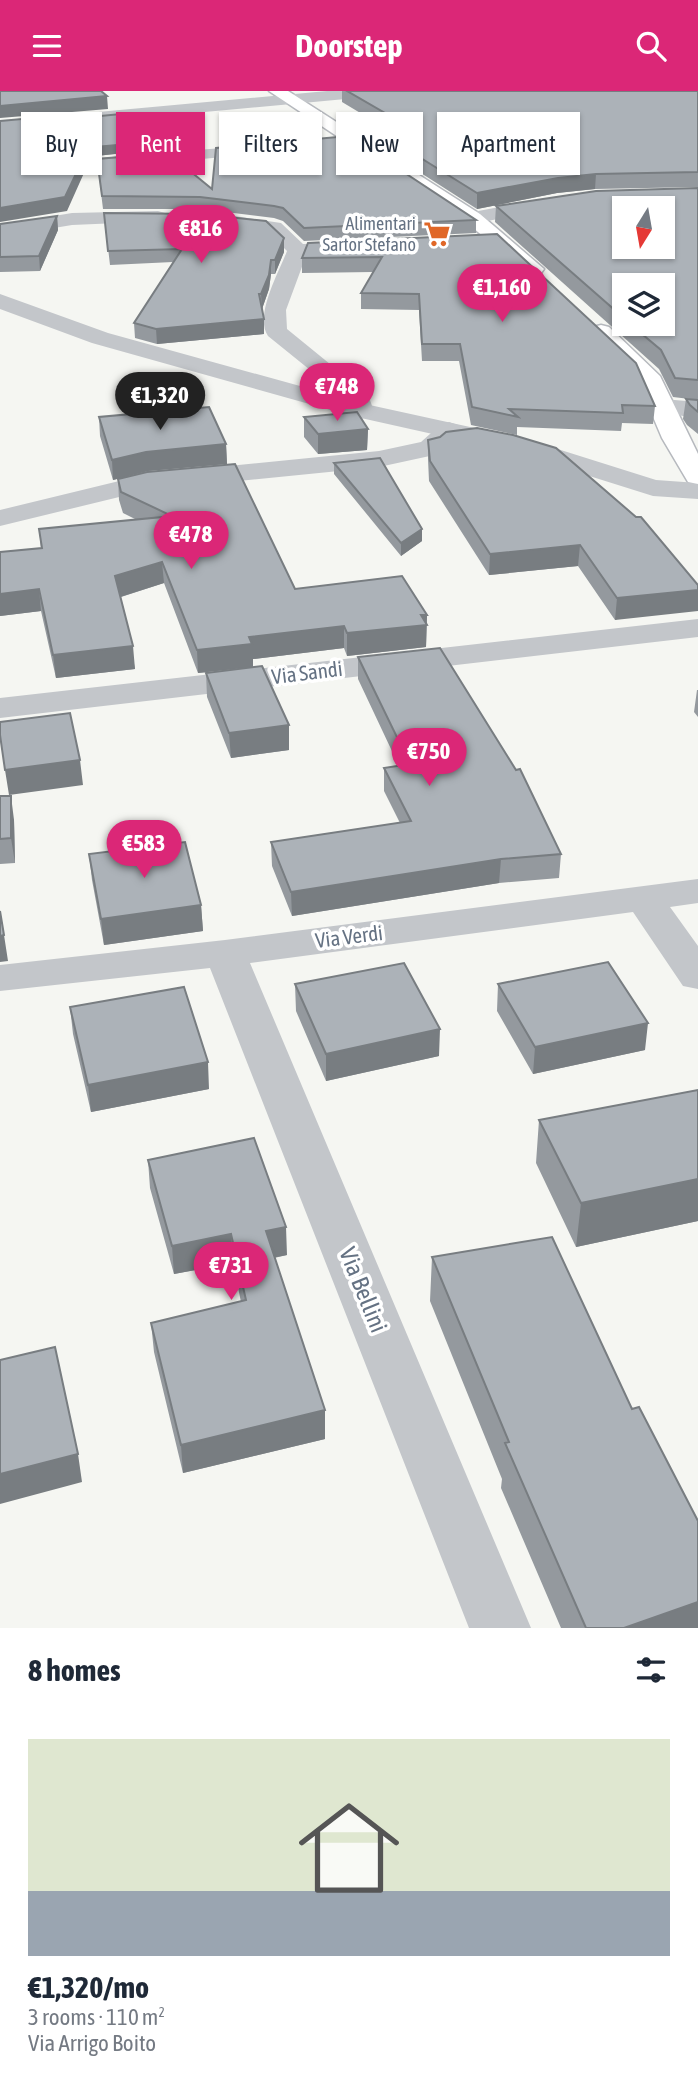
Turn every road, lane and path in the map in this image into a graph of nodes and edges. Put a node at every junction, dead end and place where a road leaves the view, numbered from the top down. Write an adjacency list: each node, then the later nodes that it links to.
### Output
1 (378, 91): 2 (street)
2 (283, 95): 3 (street); 6 (main road)
3 (102, 115)
4 (21, 123): 5 (street)
5 (0, 125)
6 (336, 130)
7 (336, 142): 8 (street)
8 (325, 143)
9 (219, 152): 10 (street)
10 (102, 163)
11 (406, 175): 15 (main road)
12 (569, 201): 15 (street)
13 (175, 218): 16 (street)
14 (201, 218): 20 (street)
15 (473, 218): 17 (main road)
16 (0, 231)
17 (502, 240): 18 (street); 21 (main road)
18 (475, 241)
19 (380, 246): 20 (street)
20 (298, 250): 25 (street)
21 (551, 285)
22 (0, 301): 25 (street)
23 (590, 321): 24 (main road)
24 (663, 407): 26 (street); 28 (main road)
25 (361, 411): 27 (street)
26 (698, 411)
27 (449, 430): 29 (street); 30 (street)
28 (698, 476)
29 (698, 491)
30 (0, 517)
31 (698, 628): 32 (street, Via Sandi)
32 (0, 708)
33 (698, 891): 34 (street, Via Verdi)
34 (644, 899): 35 (street, Via Verdi); 36 (street)
35 (225, 953): 37 (street, Via Verdi); 38 (street, Via Bellini)
36 (698, 976)
37 (0, 978)
38 (500, 1628)

